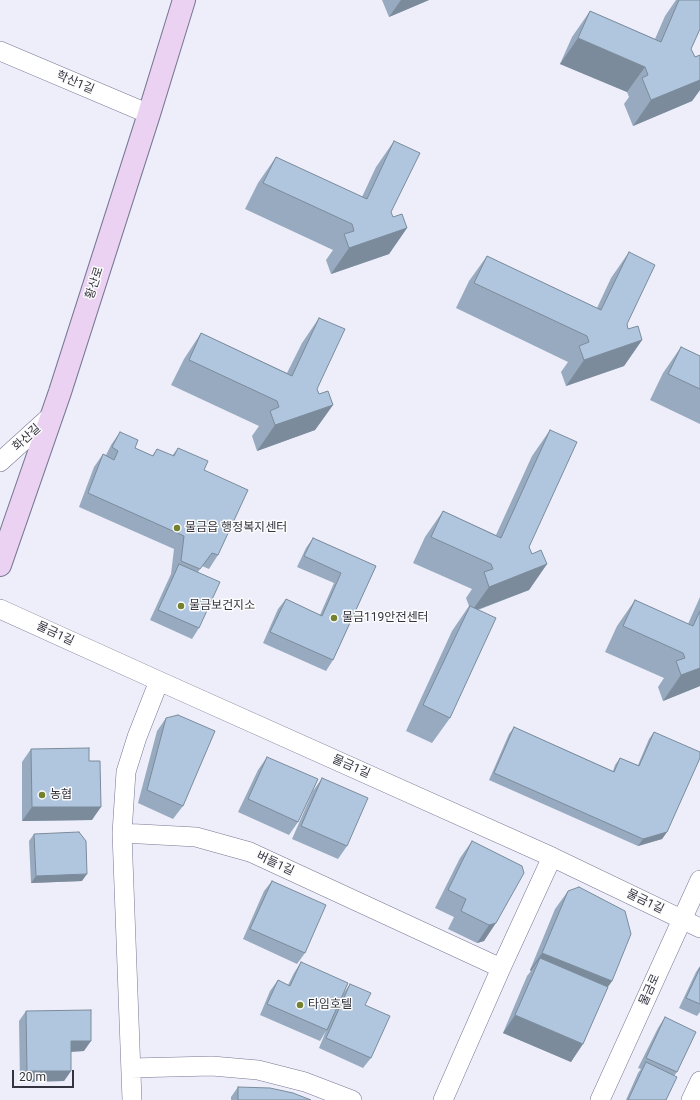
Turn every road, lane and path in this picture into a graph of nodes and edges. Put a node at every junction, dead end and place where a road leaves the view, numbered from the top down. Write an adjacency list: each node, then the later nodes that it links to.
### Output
1 (184, 0): 3 (main road, 황산로)
2 (0, 51): 3 (street, 학산1길)
3 (150, 114): 4 (main road, 황산로)
4 (53, 414): 5 (street, 화산길); 6 (main road, 황산로)
5 (0, 462)
6 (0, 565)
7 (0, 609): 8 (street, 물금1길)
8 (158, 681): 9 (street); 10 (street, 물금1길)
9 (122, 833): 14 (street, 버들1길); 15 (street)
10 (552, 857): 12 (street, 물금1길); 14 (street)
11 (700, 880): 12 (street, 물금로)
12 (682, 920): 13 (street, 물금1길); 20 (street, 물금로)
13 (700, 928)
14 (501, 968): 19 (street)
15 (131, 1068): 17 (street); 18 (street)
16 (700, 1081): 21 (street)
17 (132, 1100)
18 (352, 1100)
19 (443, 1100)
20 (600, 1100)
21 (692, 1100)

